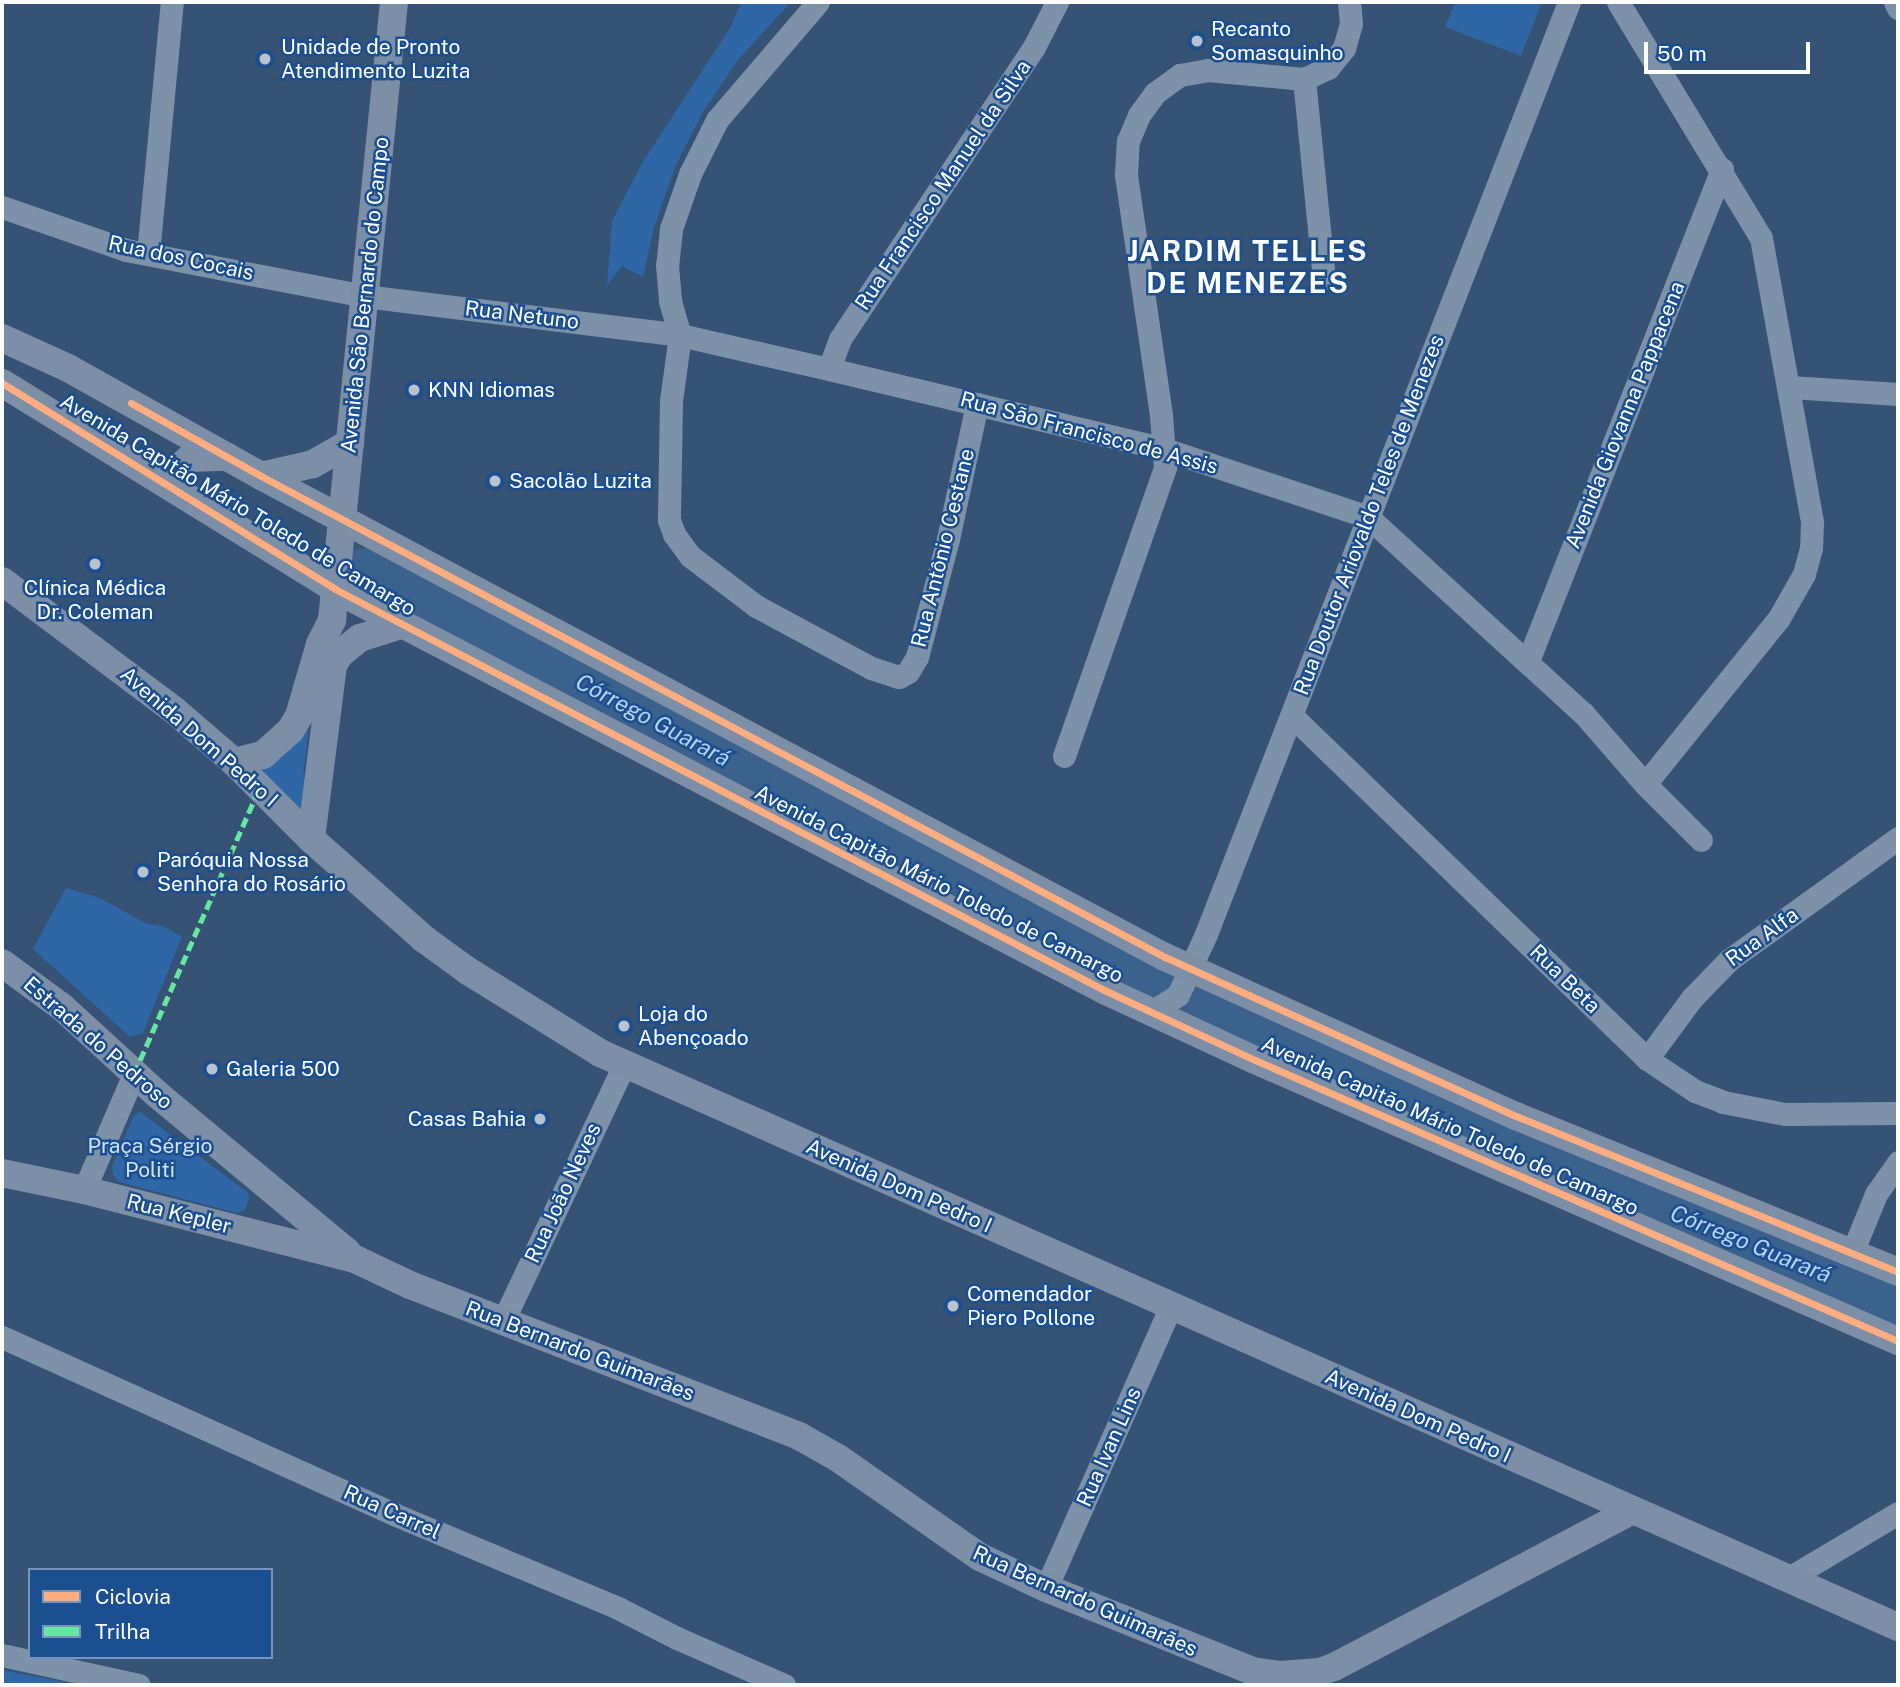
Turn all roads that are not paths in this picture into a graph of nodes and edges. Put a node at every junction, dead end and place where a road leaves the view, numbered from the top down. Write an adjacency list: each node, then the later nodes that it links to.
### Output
1 (172, 2): 13 (street)
2 (394, 2): 15 (main road, Avenida São Bernardo do Campo)
3 (818, 2): 16 (street)
4 (1057, 2): 18 (street, Rua Francisco Manuel da Silva)
5 (1349, 2): 10 (street)
6 (1569, 2): 28 (street, Rua Doutor Ariovaldo Teles de Menezes)
7 (1618, 2): 11 (street)
8 (1895, 2): 9 (street)
9 (1898, 8)
10 (1304, 79): 14 (street); 24 (street)
11 (1722, 169): 20 (street); 33 (street, Avenida Giovanna Pappacena)
12 (2, 207): 13 (street, Rua dos Cocais)
13 (148, 254): 15 (street, Rua dos Cocais)
14 (1324, 278)
15 (364, 296): 16 (street, Rua Netuno); 23 (main road, Avenida São Bernardo do Campo)
16 (681, 335): 18 (street, Rua São Francisco de Assis); 22 (street, Rua Antônio Cestane)
17 (2, 338): 25 (main road, Avenida Capitão Mário Toledo de Camargo)
18 (829, 369): 22 (street, Rua São Francisco de Assis)
19 (2, 383): 27 (main road, Avenida Capitão Mário Toledo de Camargo)
20 (1790, 387): 21 (street); 37 (street)
21 (1898, 394)
22 (977, 404): 24 (street, Rua São Francisco de Assis)
23 (350, 443): 26 (main road); 29 (main road, Avenida São Bernardo do Campo)
24 (1164, 449): 28 (street, Rua São Francisco de Assis); 35 (street)
25 (227, 457): 26 (main road, Avenida Capitão Mário Toledo de Camargo); 27 (main road)
26 (261, 476): 29 (main road, Avenida Capitão Mário Toledo de Camargo)
27 (169, 485): 31 (main road, Avenida Capitão Mário Toledo de Camargo)
28 (1368, 517): 33 (street, Rua São Francisco de Assis); 34 (street, Rua Doutor Ariovaldo Teles de Menezes)
29 (342, 519): 31 (main road, Avenida São Bernardo do Campo); 42 (main road, Avenida Capitão Mário Toledo de Camargo)
30 (2, 581): 36 (main road, Avenida Dom Pedro I)
31 (335, 589): 32 (main road, Avenida Capitão Mário Toledo de Camargo); 36 (main road, Avenida São Bernardo do Campo)
32 (401, 625): 39 (main road); 43 (main road, Avenida Capitão Mário Toledo de Camargo)
33 (1528, 660): 37 (street, Rua São Francisco de Assis)
34 (1292, 716): 42 (street, Rua Doutor Ariovaldo Teles de Menezes); 44 (street, Rua Beta)
35 (1064, 756)
36 (234, 762): 39 (main road, Avenida Dom Pedro I)
37 (1645, 784): 40 (street, Rua São Francisco de Assis)
38 (1898, 838): 44 (street, Rua Alfa)
39 (312, 839): 45 (main road, Avenida Dom Pedro I)
40 (1700, 840)
41 (2, 963): 46 (main road, Estrada do Pedroso)
42 (1189, 973): 43 (street, Rua Doutor Ariovaldo Teles de Menezes); 51 (main road, Avenida Capitão Mário Toledo de Camargo)
43 (1158, 1008): 57 (main road, Avenida Capitão Mário Toledo de Camargo)
44 (1647, 1059): 47 (street, Rua Beta)
45 (624, 1065): 54 (main road, Avenida Dom Pedro I); 55 (street, Rua João Neves)
46 (134, 1074): 50 (street); 52 (main road, Estrada do Pedroso)
47 (1898, 1113)
48 (1898, 1162): 51 (street)
49 (2, 1173): 50 (main road, Rua Kepler)
50 (84, 1190): 52 (main road, Rua Kepler)
51 (1852, 1253): 53 (main road, Avenida Capitão Mário Toledo de Camargo)
52 (355, 1258): 55 (main road, Rua Bernardo Guimarães)
53 (1898, 1272)
54 (1171, 1306): 58 (main road, Avenida Dom Pedro I); 61 (street, Rua Ivan Lins)
55 (503, 1321): 61 (main road, Rua Bernardo Guimarães)
56 (2, 1337): 65 (street, Rua Carrel)
57 (1898, 1341)
58 (1631, 1511): 60 (main road, Avenida Dom Pedro I); 61 (main road, Rua Bernardo Guimarães)
59 (1898, 1513): 60 (street)
60 (1789, 1578): 62 (main road, Avenida Dom Pedro I)
61 (1046, 1588)
62 (1898, 1627)
63 (2, 1654): 64 (street)
64 (139, 1685)
65 (784, 1685)

